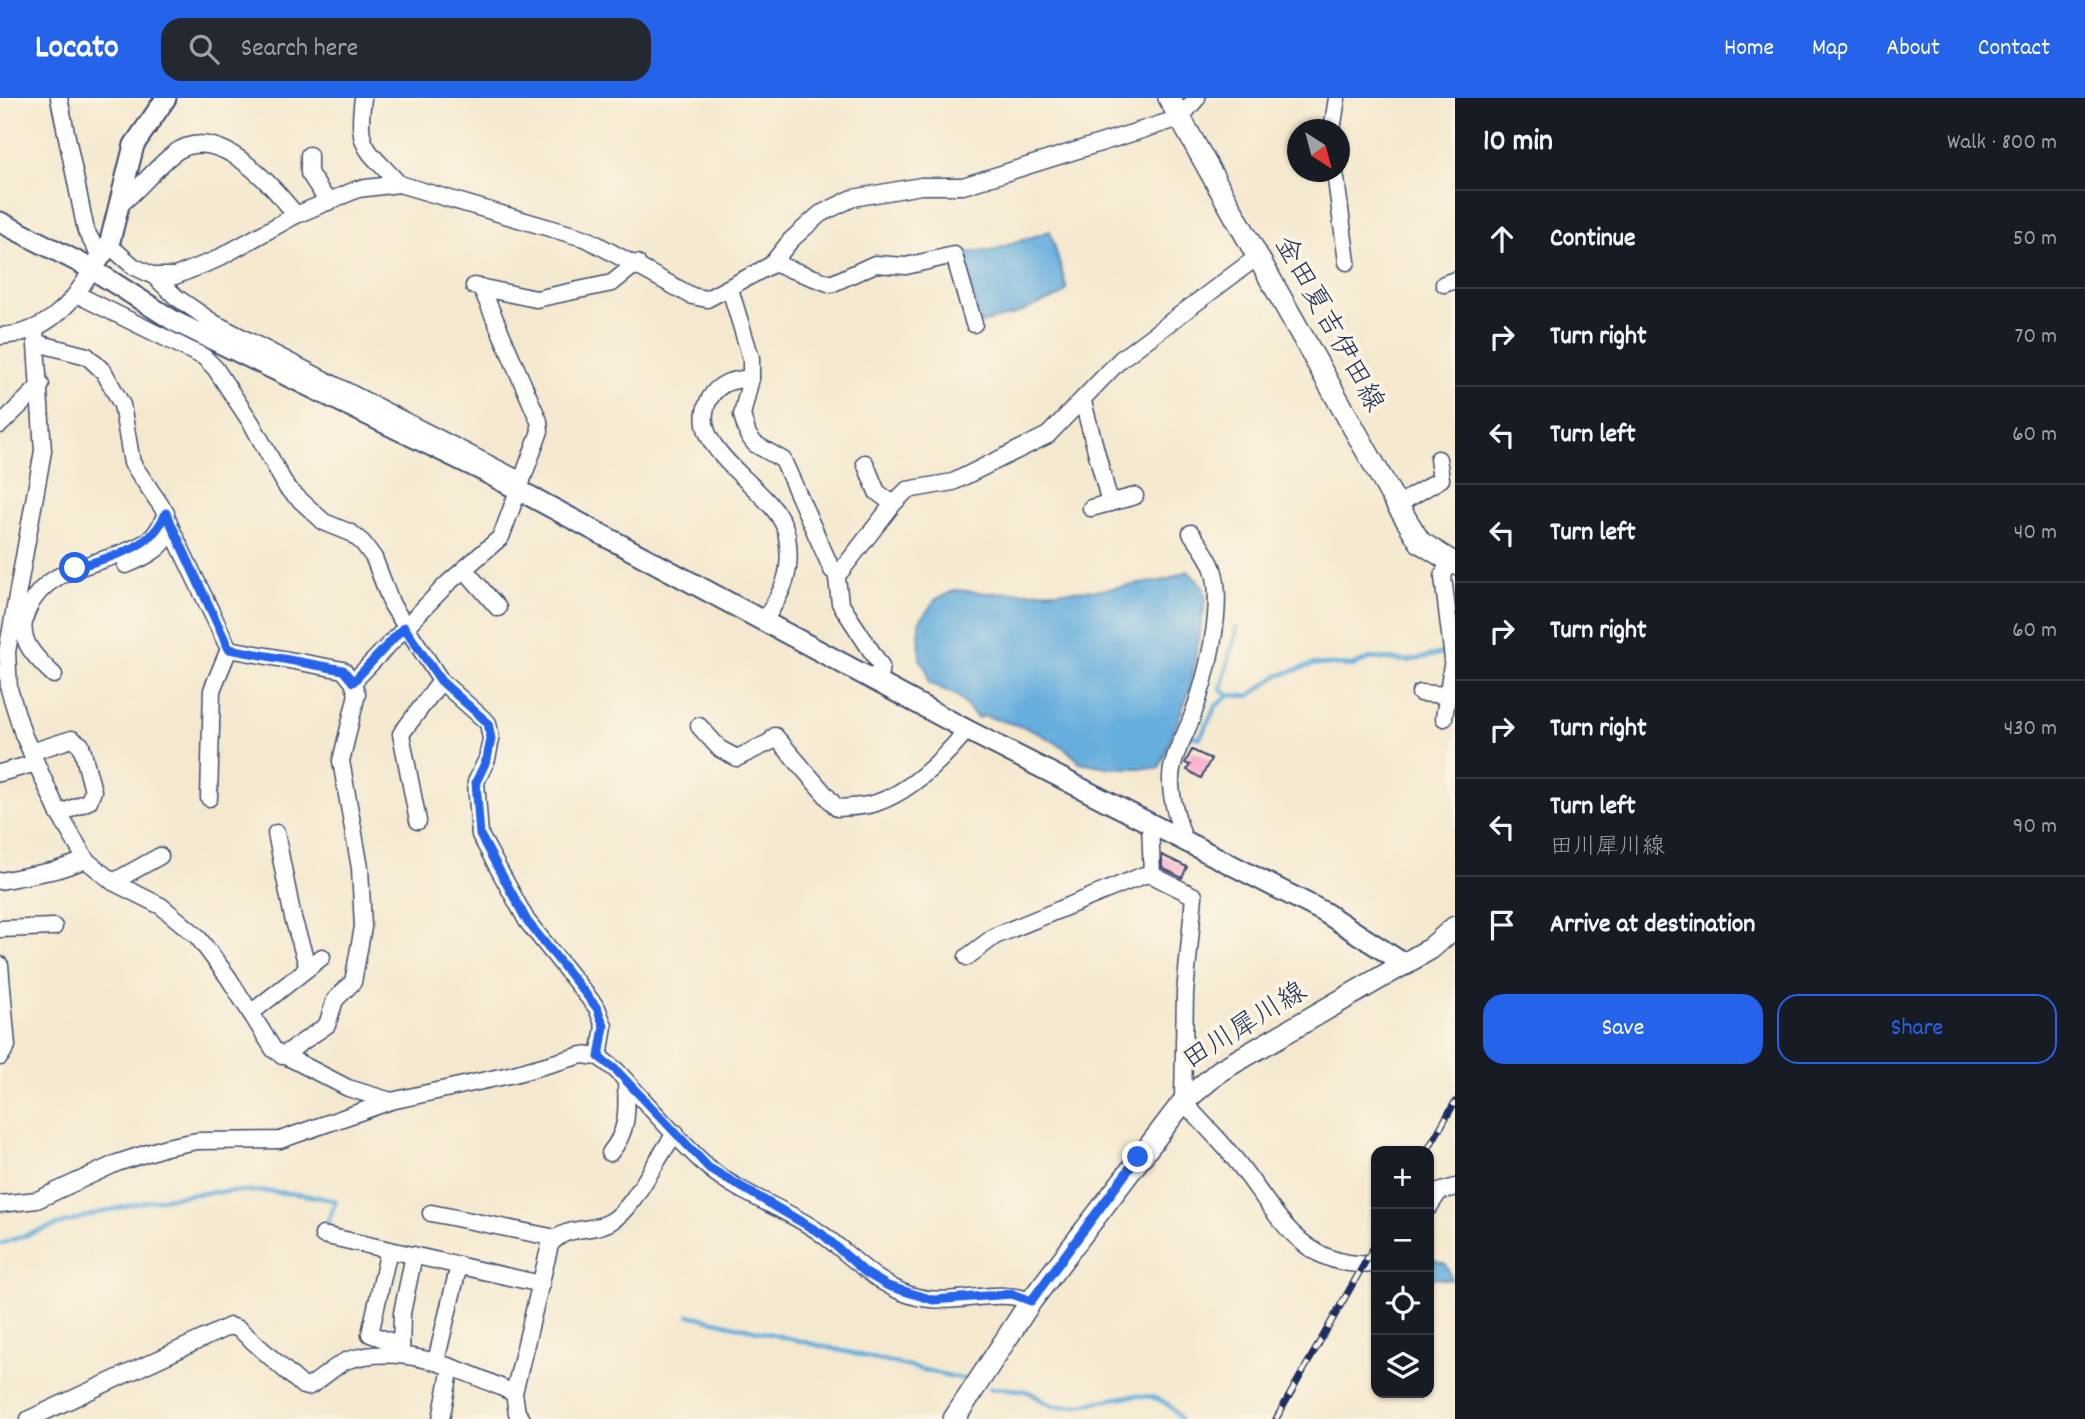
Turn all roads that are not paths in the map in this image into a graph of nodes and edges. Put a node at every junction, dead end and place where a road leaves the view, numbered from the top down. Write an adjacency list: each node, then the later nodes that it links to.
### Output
1 (59, 98): 16 (street)
2 (166, 98): 13 (street)
3 (363, 98): 11 (street)
4 (1169, 98): 7 (main road, 金田夏吉伊田線)
5 (1197, 98): 7 (street)
6 (1336, 98): 8 (street)
7 (1180, 118): 17 (main road, 金田夏吉伊田線); 20 (street)
8 (1333, 119)
9 (309, 155): 12 (street)
10 (1336, 182): 18 (street)
11 (399, 184): 12 (street); 19 (street)
12 (328, 202): 14 (street)
13 (118, 206): 14 (street); 16 (street)
14 (296, 215): 21 (street)
15 (0, 222): 16 (street)
16 (100, 256): 21 (street); 23 (street); 33 (street)
17 (1257, 257): 29 (street); 37 (main road, 金田夏吉伊田線)
18 (1347, 262)
19 (637, 263): 22 (street); 33 (street)
20 (773, 263): 22 (street); 24 (street)
21 (154, 276): 33 (street)
22 (730, 289): 27 (street)
23 (78, 295): 26 (street); 49 (street)
24 (974, 324)
25 (0, 336): 26 (street)
26 (36, 336): 28 (street); 39 (street)
27 (751, 378): 44 (street); 48 (street)
28 (41, 385): 30 (street); 46 (street)
29 (1083, 402): 35 (street); 36 (street)
30 (0, 425)
31 (1438, 459): 37 (street)
32 (865, 464): 36 (street)
33 (521, 486): 43 (street); 48 (street)
34 (1135, 496): 35 (street)
35 (1110, 503): 38 (street)
36 (892, 504): 44 (street)
37 (1397, 505): 41 (main road, 金田夏吉伊田線)
38 (1091, 508)
39 (168, 519): 42 (street); 45 (street); 50 (street)
40 (1191, 533): 67 (street)
41 (1451, 563): 56 (street)
42 (127, 565)
43 (466, 569): 47 (street); 49 (street)
44 (836, 570): 54 (street)
45 (42, 585): 46 (street); 51 (street)
46 (16, 593): 60 (street)
47 (498, 608)
48 (764, 621): 54 (street)
49 (404, 627): 52 (street); 53 (street)
50 (229, 649): 53 (street); 62 (street)
51 (54, 675)
52 (441, 681): 64 (street); 84 (street)
53 (353, 682): 82 (street)
54 (878, 682): 59 (street)
55 (1420, 693): 56 (street)
56 (1447, 695): 57 (street)
57 (1444, 718)
58 (699, 726): 59 (street)
59 (967, 730): 65 (street)
60 (33, 758): 61 (street); 63 (street); 63 (street)
61 (0, 773)
62 (209, 798)
63 (59, 814): 69 (street)
64 (418, 821)
65 (1150, 823): 67 (street); 70 (street)
66 (276, 833): 80 (street)
67 (1184, 840): 79 (street)
68 (160, 856): 72 (street)
69 (86, 860): 71 (street); 72 (street)
70 (1152, 875): 77 (street); 87 (street)
71 (0, 881)
72 (113, 882): 81 (street)
73 (54, 927): 75 (street)
74 (1455, 927): 79 (main road, 田川犀川線)
75 (0, 929)
76 (322, 957): 80 (street)
77 (967, 957)
78 (0, 965): 83 (street)
79 (1405, 965): 87 (main road, 田川犀川線)
80 (308, 968): 81 (street)
81 (251, 1013): 82 (street)
82 (282, 1056): 86 (street)
83 (0, 1057)
84 (599, 1057): 85 (street); 86 (street)
85 (626, 1081): 88 (street); 89 (street)
86 (391, 1101): 92 (street)
87 (1183, 1102): 98 (street); 101 (main road, 田川犀川線)
88 (676, 1133): 95 (street); 101 (street)
89 (610, 1153)
90 (1455, 1187): 91 (street)
91 (1434, 1200)
92 (0, 1204)
93 (431, 1213): 95 (street)
94 (323, 1235): 96 (street)
95 (556, 1238): 100 (street)
96 (389, 1250): 97 (street); 102 (street)
97 (414, 1255): 99 (street); 102 (street)
98 (1371, 1264)
99 (459, 1265): 100 (street); 103 (street)
100 (541, 1284): 104 (street)
101 (1031, 1301): 108 (main road, 田川犀川線)
102 (401, 1351): 103 (street); 105 (street)
103 (444, 1364): 104 (street); 106 (street)
104 (514, 1393): 107 (street)
105 (29, 1419)
106 (441, 1419)
107 (522, 1419)
108 (954, 1419)

